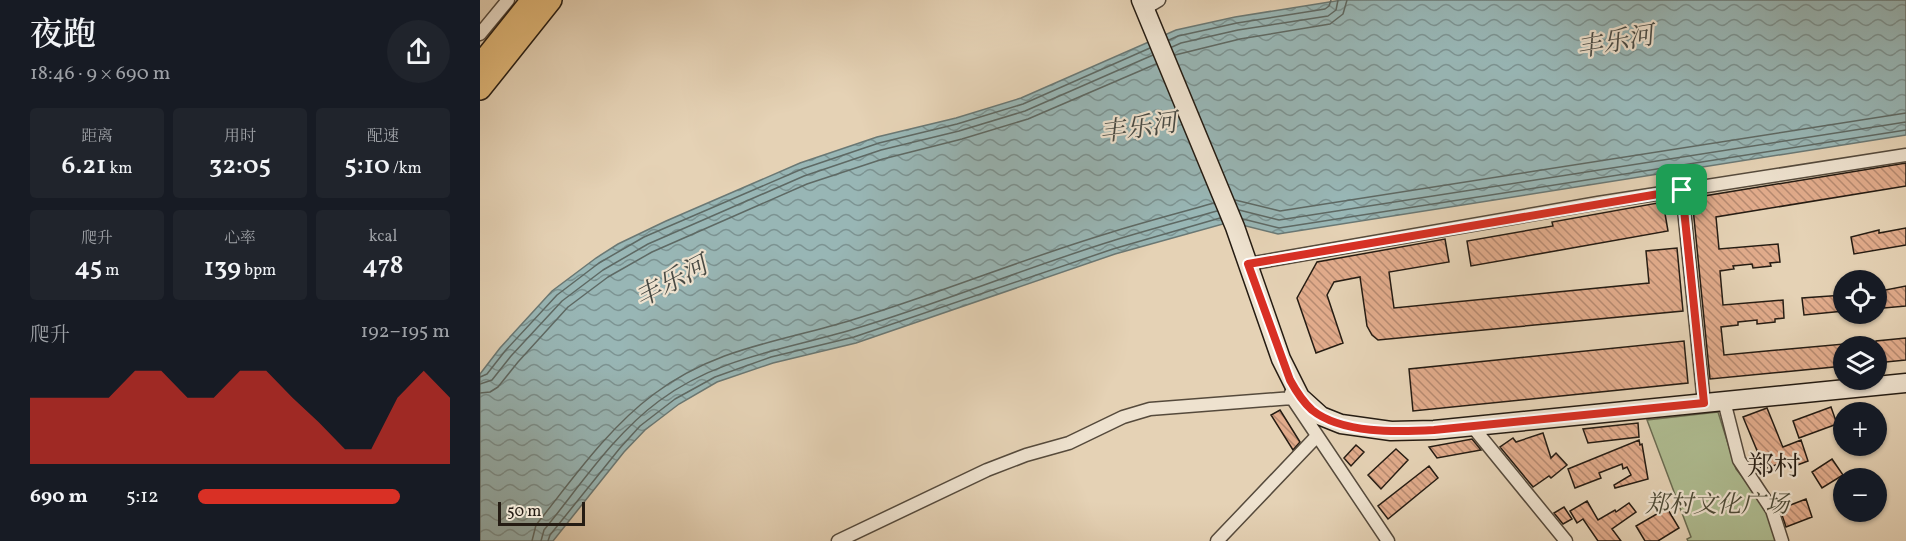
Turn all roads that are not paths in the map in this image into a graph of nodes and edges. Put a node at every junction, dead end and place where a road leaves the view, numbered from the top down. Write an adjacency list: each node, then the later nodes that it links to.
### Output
1 (508, 0): 5 (street)
2 (532, 0): 6 (highway)
3 (551, 0): 7 (highway)
4 (1148, 3): 10 (main road)
5 (480, 34)
6 (480, 65)
7 (480, 89)
8 (1906, 155): 9 (street)
9 (1682, 190): 10 (street); 14 (street)
10 (1248, 264): 12 (main road)
11 (1906, 383): 13 (main road)
12 (1291, 389): 15 (main road); 16 (street); 17 (street)
13 (1724, 401): 14 (main road); 21 (street)
14 (1704, 403): 15 (main road)
15 (1473, 426): 20 (street)
16 (1317, 436): 18 (street); 19 (street)
17 (838, 541)
18 (1216, 541)
19 (1389, 541)
20 (1566, 541)
21 (1782, 541)

